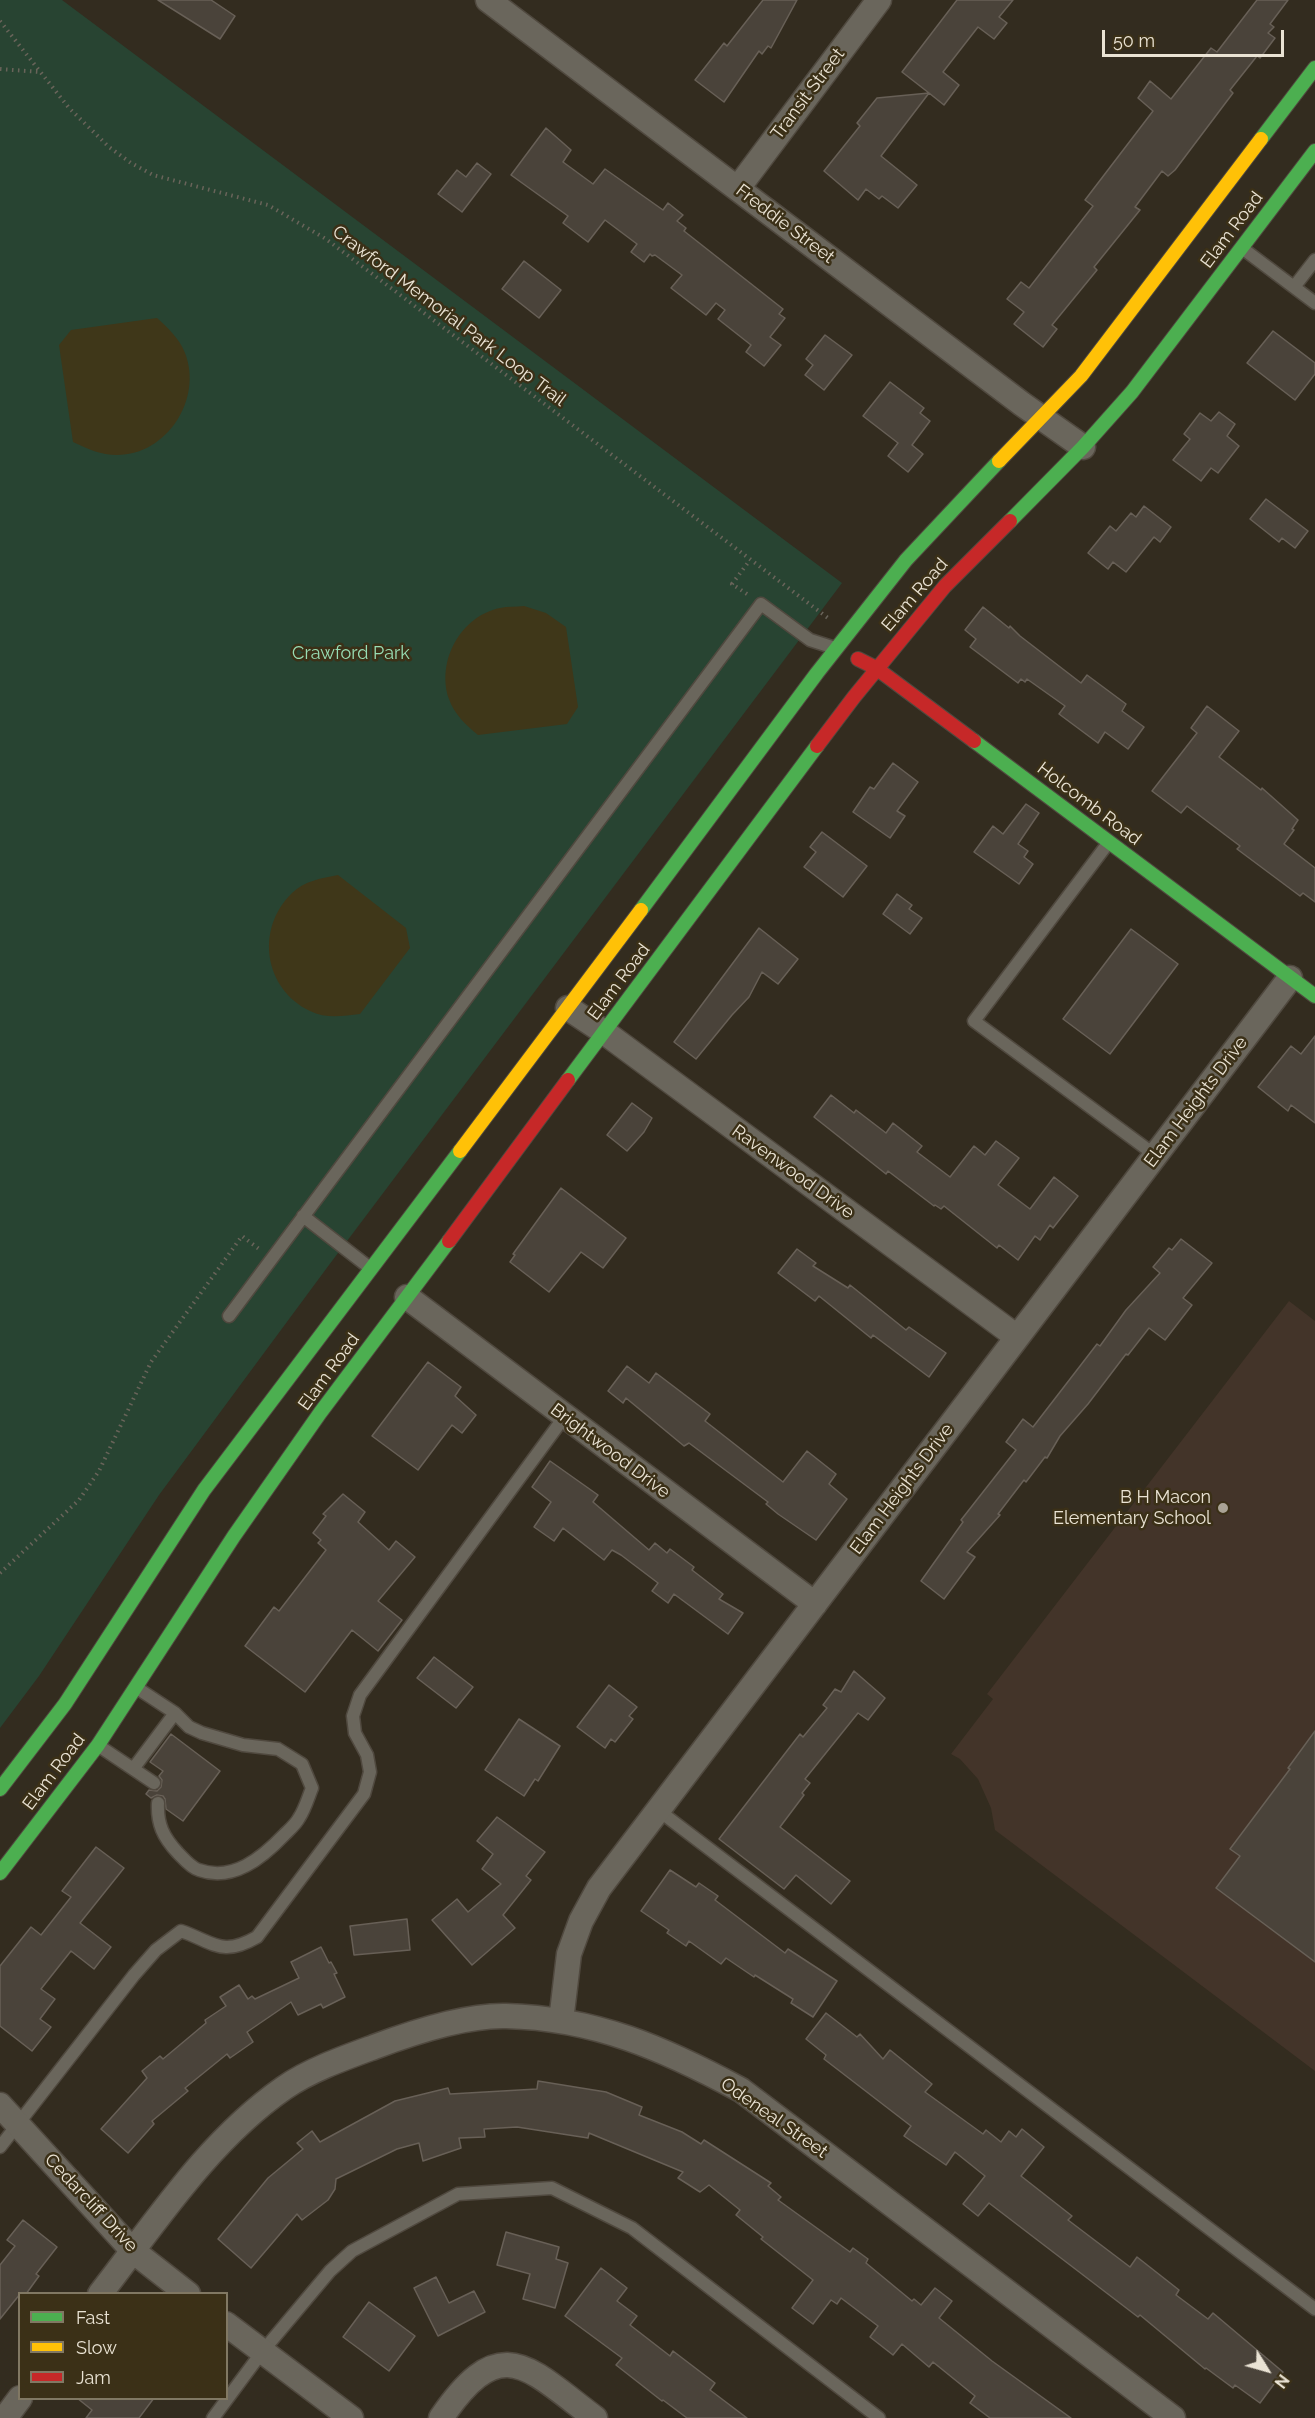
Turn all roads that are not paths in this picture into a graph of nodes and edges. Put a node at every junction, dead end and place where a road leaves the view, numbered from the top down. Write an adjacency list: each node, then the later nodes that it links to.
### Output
1 (488, 0): 5 (street, Freddie Street)
2 (879, 0): 5 (street, Transit Street)
3 (1315, 68): 10 (main road, Elam Road)
4 (1315, 151): 6 (main road, Elam Road)
5 (738, 188): 10 (street, Freddie Street)
6 (1241, 248): 8 (lane); 11 (main road, Elam Road)
7 (1315, 260): 8 (lane)
8 (1294, 287): 9 (lane)
9 (1315, 303)
10 (1041, 416): 11 (street, Freddie Street); 12 (main road, Elam Road)
11 (1083, 447): 13 (main road, Elam Road)
12 (836, 649): 13 (main road, Holcomb Road); 17 (main road, Elam Road); 20 (lane)
13 (876, 668): 14 (main road, Holcomb Road); 18 (main road, Elam Road)
14 (1109, 841): 15 (main road, Holcomb Road); 19 (lane)
15 (1290, 978): 16 (main road, Holcomb Road); 19 (street, Elam Heights Drive)
16 (1315, 996)
17 (568, 1008): 18 (street, Ravenwood Drive); 21 (main road, Elam Road)
18 (604, 1032): 22 (main road, Elam Road); 24 (street, Ravenwood Drive)
19 (1155, 1155): 24 (street, Elam Heights Drive)
20 (303, 1216): 21 (lane); 23 (lane)
21 (375, 1272): 32 (main road, Elam Road)
22 (402, 1293): 25 (street, Brightwood Drive); 27 (main road, Elam Road)
23 (229, 1316)
24 (1017, 1337): 26 (street, Elam Heights Drive)
25 (565, 1416): 26 (street, Brightwood Drive); 38 (lane)
26 (815, 1605): 34 (street, Elam Heights Drive)
27 (136, 1688): 28 (lane); 29 (main road, Elam Road)
28 (175, 1713): 30 (lane); 33 (lane)
29 (98, 1745): 30 (lane); 35 (main road, Elam Road)
30 (133, 1769): 31 (lane)
31 (154, 1783)
32 (0, 1790)
33 (158, 1803)
34 (658, 1810): 36 (street, Elam Heights Drive); 43 (lane)
35 (0, 1873)
36 (561, 2021): 40 (street, Odeneal Street); 55 (street, Odeneal Street)
37 (0, 2105): 38 (street, Cedarcliff Drive)
38 (18, 2124): 39 (lane); 40 (street, Cedarcliff Drive)
39 (0, 2147)
40 (133, 2251): 41 (street, Odeneal Street); 42 (street, Cedarcliff Drive)
41 (102, 2292)
42 (185, 2292)
43 (1315, 2309)
44 (228, 2326): 45 (street)
45 (262, 2352): 46 (lane); 51 (street); 54 (lane)
46 (228, 2398)
47 (18, 2400): 49 (street)
48 (226, 2400): 50 (lane)
49 (5, 2418)
50 (213, 2418)
51 (351, 2418)
52 (441, 2418): 53 (street)
53 (595, 2418)
54 (879, 2418)
55 (1173, 2418)

